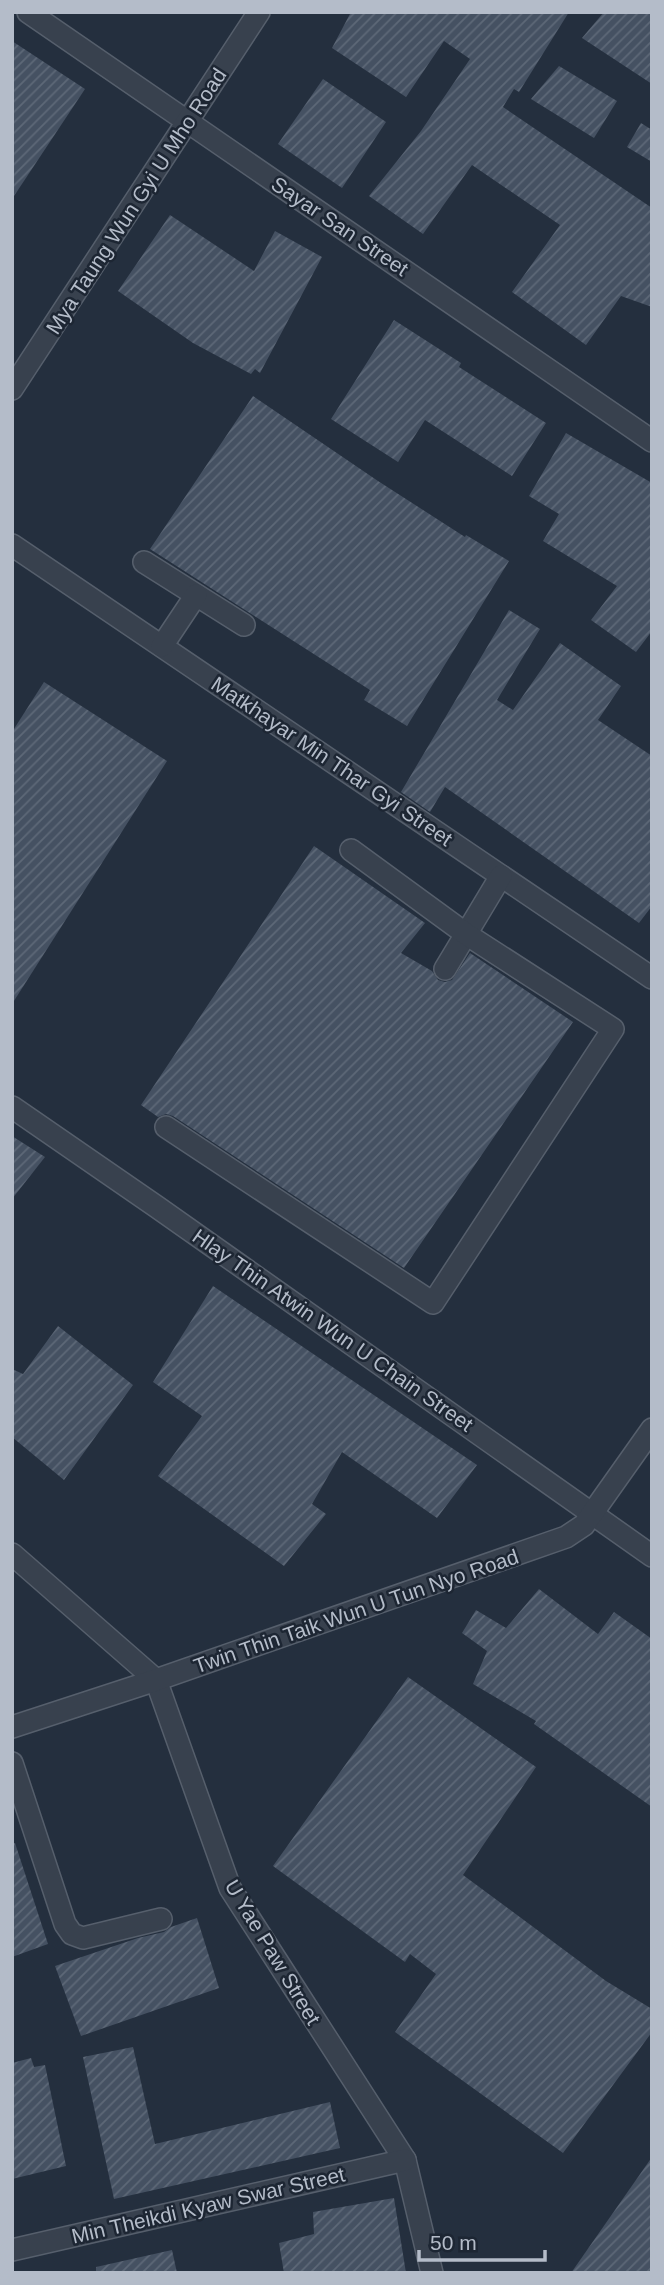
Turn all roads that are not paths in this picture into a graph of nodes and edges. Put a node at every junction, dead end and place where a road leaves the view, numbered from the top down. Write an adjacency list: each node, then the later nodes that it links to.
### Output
1 (28, 12): 3 (street, Sayar San Street)
2 (260, 12): 3 (street, Mya Taung Wun Gyi U Mho Road)
3 (187, 124): 4 (street, Mya Taung Wun Gyi U Mho Road); 5 (street, Sayar San Street)
4 (12, 389)
5 (652, 441)
6 (12, 545): 10 (street, Matkhayar Min Thar Gyi Street)
7 (144, 562): 8 (street)
8 (196, 595): 9 (street); 10 (street)
9 (244, 625)
10 (162, 646): 12 (street, Matkhayar Min Thar Gyi Street)
11 (351, 850): 13 (street)
12 (501, 876): 13 (street); 15 (street, Matkhayar Min Thar Gyi Street)
13 (466, 934): 14 (street); 17 (street)
14 (445, 969)
15 (652, 978)
16 (12, 1107): 19 (street, Hlay Thin Atwin Wun U Chain Street)
17 (166, 1127)
18 (652, 1429): 19 (street, Twin Thin Taik Wun U Tun Nyo Road)
19 (593, 1514): 21 (street, Hlay Thin Atwin Wun U Chain Street); 22 (street, Twin Thin Taik Wun U Tun Nyo Road)
20 (12, 1555): 22 (street, U Yae Paw Street)
21 (652, 1556)
22 (156, 1680): 23 (street, Twin Thin Taik Wun U Tun Nyo Road); 26 (street, U Yae Paw Street)
23 (12, 1727)
24 (12, 1763): 25 (street)
25 (161, 1919)
26 (405, 2160): 27 (street, Min Theikdi Kyaw Swar Street); 28 (street, U Yae Paw Street)
27 (12, 2250)
28 (432, 2273)

